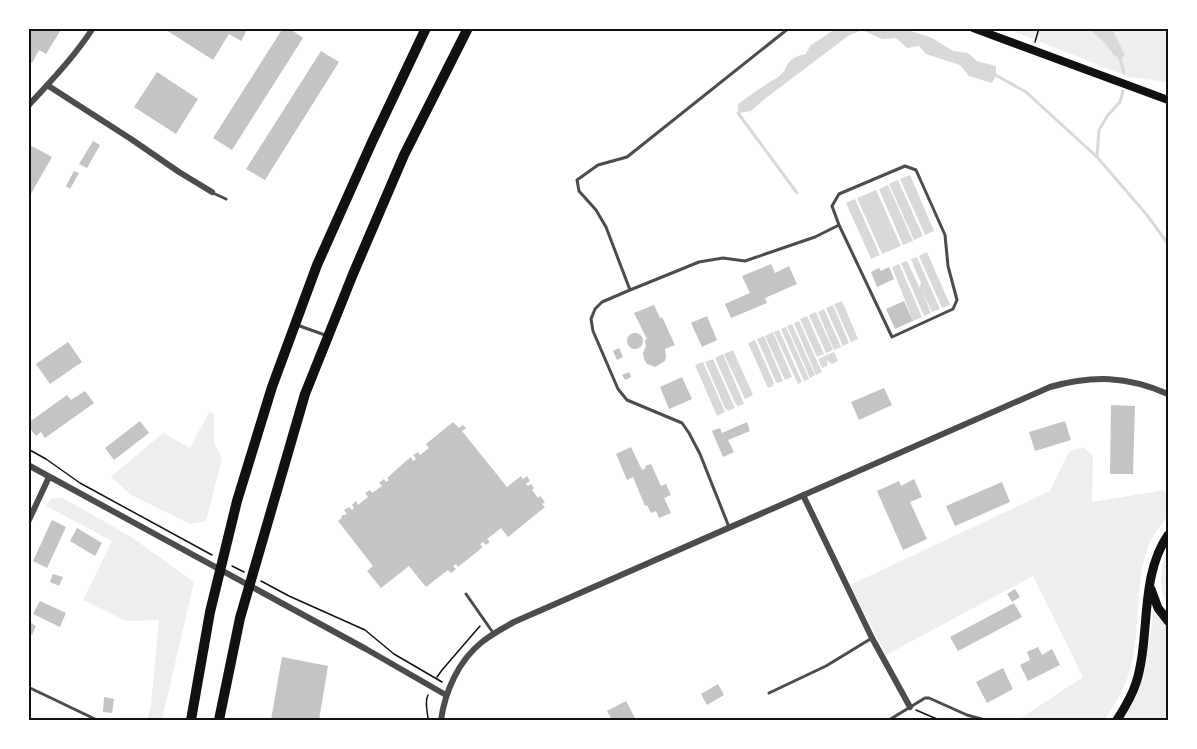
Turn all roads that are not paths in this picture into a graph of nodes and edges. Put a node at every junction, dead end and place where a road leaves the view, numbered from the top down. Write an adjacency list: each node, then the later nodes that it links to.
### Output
1 (93, 28): 6 (street)
2 (426, 28): 13 (highway)
3 (468, 28): 14 (highway)
4 (789, 28): 12 (lane)
5 (973, 28): 7 (main road)
6 (48, 85): 8 (street); 9 (street)
7 (1168, 100)
8 (28, 105)
9 (212, 192): 10 (lane)
10 (226, 199)
11 (839, 225): 11 (lane); 12 (lane)
12 (630, 290): 20 (lane)
13 (295, 324): 14 (lane); 32 (highway)
14 (328, 336): 33 (highway)
15 (1168, 394): 18 (street)
16 (28, 465): 17 (street)
17 (49, 477): 19 (street); 29 (street)
18 (803, 495): 20 (street); 26 (street)
19 (28, 522)
20 (729, 528): 25 (street)
21 (1168, 535): 22 (main road)
22 (1150, 587): 24 (main road); 37 (main road)
23 (466, 594): 25 (lane)
24 (1168, 621)
25 (494, 634): 29 (street)
26 (872, 638): 28 (lane); 30 (street)
27 (28, 687): 31 (lane)
28 (769, 693)
29 (446, 695): 34 (street)
30 (910, 707): 35 (lane); 36 (lane)
31 (97, 720)
32 (191, 720)
33 (219, 720)
34 (441, 720)
35 (889, 720)
36 (984, 720)
37 (1117, 720)

